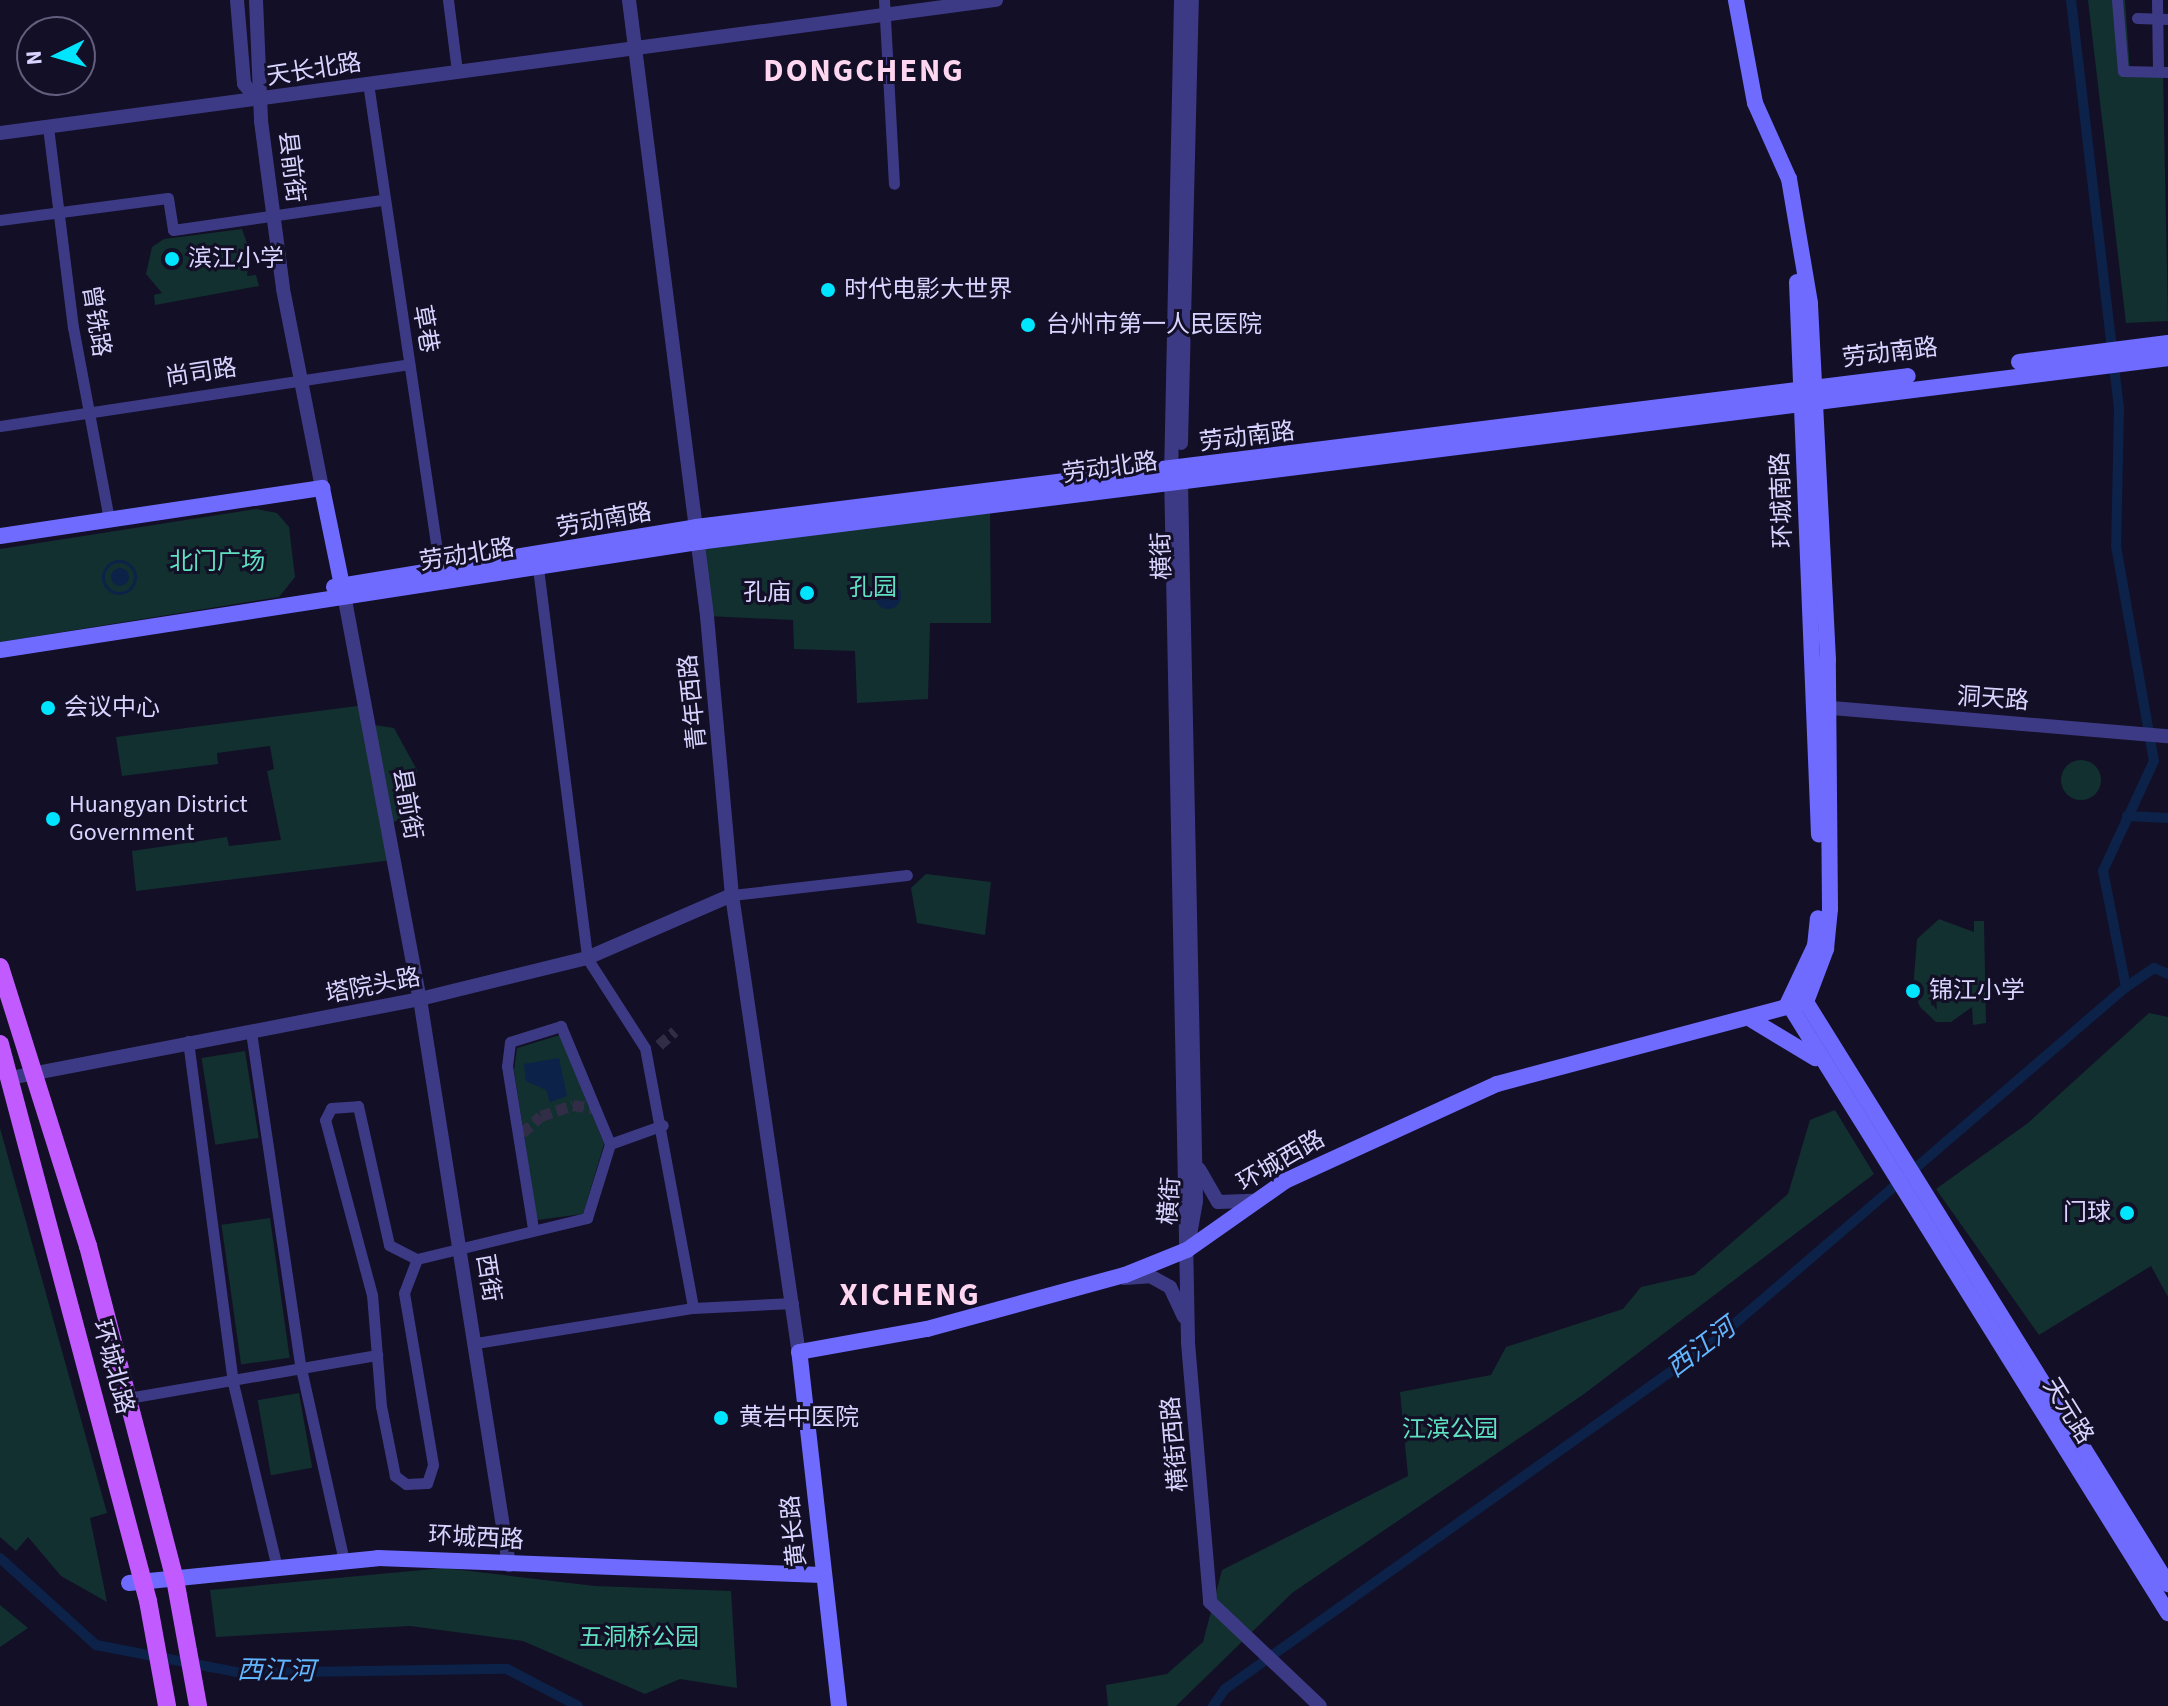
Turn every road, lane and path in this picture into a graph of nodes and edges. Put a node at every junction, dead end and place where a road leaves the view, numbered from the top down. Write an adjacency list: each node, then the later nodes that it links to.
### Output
1 (237, 0): 19 (street, 县前街)
2 (256, 0): 19 (street, 县前街)
3 (448, 0): 16 (street)
4 (629, 0): 15 (street, 青年西路)
5 (996, 0): 12 (street, 天长北路)
6 (1181, 0): 35 (street, 横街)
7 (1192, 0): 35 (street, 横街)
8 (1726, 0): 32 (main road, 环城南路)
9 (1736, 0): 32 (main road)
10 (2117, 0): 17 (street)
11 (2157, 0): 14 (street)
12 (884, 7): 15 (street, 天长北路); 22 (street)
13 (2137, 18): 14 (street)
14 (2162, 19): 17 (street)
15 (634, 47): 16 (street, 天长北路); 38 (street, 青年西路)
16 (457, 71): 18 (street, 天长北路)
17 (2163, 72)
18 (368, 83): 19 (street, 天长北路); 23 (street, 草巷)
19 (259, 101): 20 (street, 天长北路); 24 (street, 县前街)
20 (48, 127): 21 (street, 天长北路); 25 (street, 曾铣路)
21 (0, 133)
22 (894, 184)
23 (380, 200): 24 (street); 30 (street, 草巷)
24 (273, 213): 25 (street); 31 (street, 县前街)
25 (59, 214): 26 (street); 33 (street, 曾铣路)
26 (0, 220)
27 (2168, 343): 28 (main road)
28 (2128, 355): 29 (main road); 32 (main road, 劳动南路)
29 (2168, 358)
30 (409, 364): 31 (street, 尚司路); 41 (street, 草巷)
31 (300, 379): 33 (street, 尚司路); 36 (street, 县前街)
32 (1808, 393): 35 (main road, 劳动南路); 44 (main road, 环城南路)
33 (89, 412): 34 (street, 尚司路); 37 (street, 曾铣路)
34 (0, 426)
35 (1176, 477): 38 (main road, 劳动北路); 46 (street, 横街)
36 (319, 484): 37 (main road); 42 (main road, 县前街)
37 (109, 520): 39 (main road)
38 (697, 535): 40 (main road, 劳动北路); 41 (main road, 劳动南路); 48 (street, 青年西路)
39 (0, 536)
40 (538, 568): 41 (main road, 劳动北路); 49 (street)
41 (441, 577): 42 (main road, 劳动北路)
42 (340, 594): 43 (main road, 劳动北路); 52 (street, 县前街)
43 (0, 650)
44 (1822, 708): 45 (street, 洞天路); 51 (main road, 环城南路); 53 (main road)
45 (2168, 736)
46 (1185, 847): 67 (street, 横街); 72 (street, 横街)
47 (907, 875): 48 (street)
48 (732, 895): 49 (street, 塔院头路); 75 (street, 青年西路)
49 (587, 958): 52 (street, 塔院头路); 60 (street)
50 (0, 967): 61 (main road, 环城北路)
51 (1796, 986): 53 (main road); 54 (main road, 环城南路)
52 (420, 999): 56 (street, 塔院头路); 71 (street, 西街)
53 (1806, 1002): 54 (main road); 65 (main road)
54 (1788, 1003): 55 (main road, 环城西路); 63 (main road)
55 (1752, 1020): 63 (main road); 68 (main road, 环城西路)
56 (251, 1032): 57 (street, 塔院头路); 81 (street)
57 (188, 1041): 61 (street, 塔院头路); 82 (street)
58 (0, 1044): 62 (main road, 环城北路)
59 (659, 1045): 60 (street)
60 (645, 1048): 64 (street)
61 (34, 1072): 62 (street, 塔院头路); 83 (main road, 环城北路)
62 (10, 1078): 89 (main road, 环城北路)
63 (1839, 1087): 65 (main road)
64 (663, 1125): 66 (street); 76 (street)
65 (1875, 1131): 70 (main road)
66 (610, 1144): 69 (street); 69 (street)
67 (1194, 1144): 68 (street); 72 (street, 横街)
68 (1261, 1198): 72 (main road, 环城西路)
69 (533, 1229): 71 (street)
70 (1936, 1231): 90 (main road, 天元路); 91 (main road, 天元路)
71 (460, 1245): 73 (street); 78 (street, 西街)
72 (1187, 1250): 74 (main road, 环城西路); 77 (street, 横街西路)
73 (417, 1259): 80 (street); 80 (street)
74 (1111, 1279): 77 (street); 79 (main road, 环城西路)
75 (793, 1303): 76 (street); 79 (street, 青年西路)
76 (693, 1308): 78 (street)
77 (1188, 1333): 95 (street, 横街西路)
78 (476, 1343): 85 (street, 西街)
79 (799, 1352): 87 (main road, 黄长路)
80 (377, 1355): 81 (street)
81 (300, 1364): 82 (street); 84 (street)
82 (233, 1383): 83 (street); 86 (street)
83 (128, 1398): 88 (main road, 环城北路)
84 (344, 1561): 85 (main road, 环城西路); 86 (main road, 环城西路)
85 (509, 1565): 87 (main road, 环城西路)
86 (277, 1567): 88 (main road, 环城西路)
87 (822, 1575): 94 (main road, 黄长路)
88 (175, 1579): 89 (main road, 环城西路); 93 (main road, 环城北路)
89 (136, 1582): 92 (main road, 环城北路)
90 (2168, 1584)
91 (2168, 1613)
92 (167, 1706)
93 (198, 1706)
94 (839, 1706)
95 (1320, 1706)

